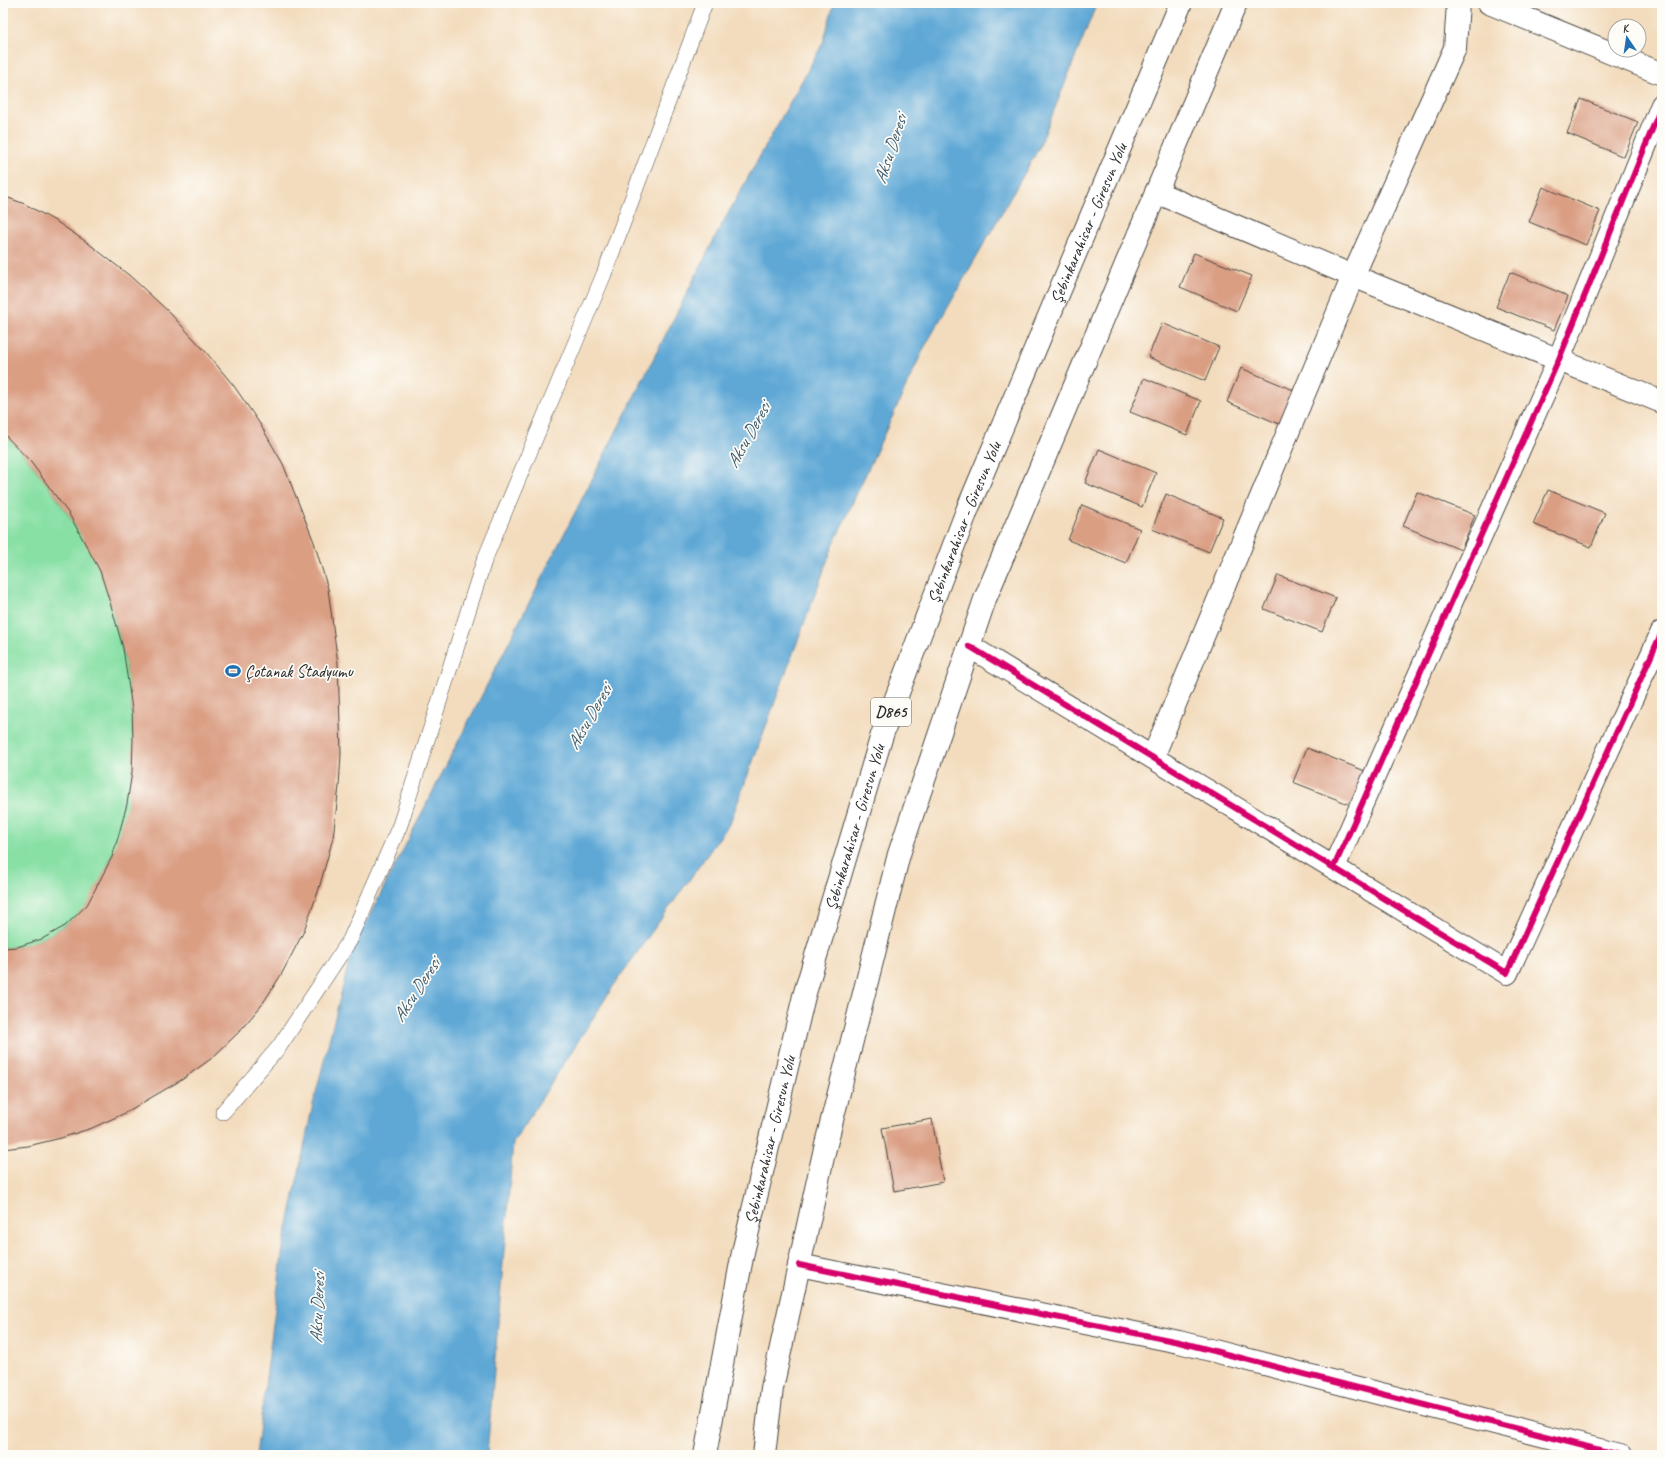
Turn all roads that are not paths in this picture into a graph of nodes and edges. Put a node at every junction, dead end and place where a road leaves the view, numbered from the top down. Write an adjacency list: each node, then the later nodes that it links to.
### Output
1 (705, 3): 16 (lane)
2 (1180, 3): 18 (street, Şebinkarahisar - Giresun Yolu / D865)
3 (1236, 3): 8 (street)
4 (1458, 3): 9 (street)
5 (1489, 3): 6 (street)
6 (1662, 74)
7 (1662, 105): 10 (street)
8 (1156, 192): 9 (street); 13 (street)
9 (1353, 276): 10 (street); 14 (street)
10 (1559, 359): 11 (street); 15 (street)
11 (1662, 402)
12 (1662, 632): 15 (street)
13 (969, 646): 14 (street); 17 (street)
14 (1153, 757): 15 (street)
15 (1334, 867)
16 (223, 1112)
17 (799, 1265): 19 (street); 20 (street)
18 (705, 1455)
19 (764, 1455)
20 (1619, 1455)

